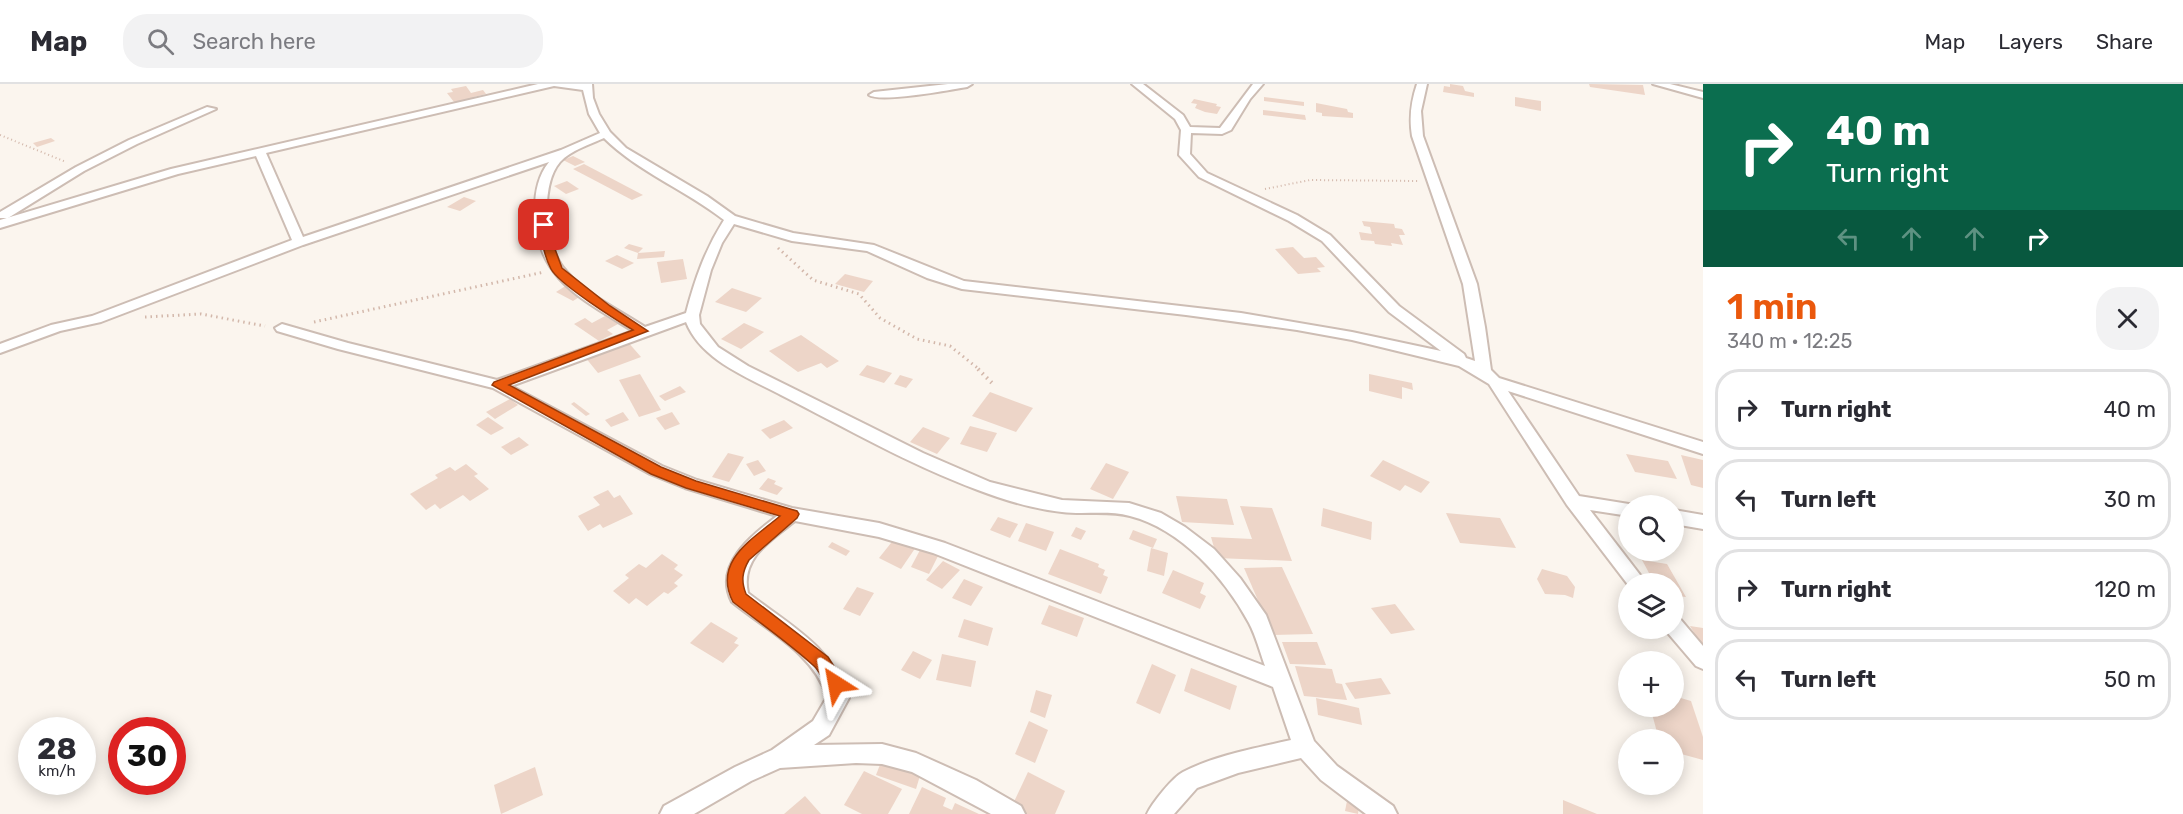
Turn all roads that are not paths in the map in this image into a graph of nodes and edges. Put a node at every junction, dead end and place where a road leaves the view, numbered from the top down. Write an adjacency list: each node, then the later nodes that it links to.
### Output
1 (553, 84): 7 (street); 13 (street)
2 (967, 84): 8 (street)
3 (1136, 84): 11 (street)
4 (1258, 84): 11 (street)
5 (1422, 84): 24 (street)
6 (1658, 84): 9 (street)
7 (587, 85): 12 (street)
8 (874, 95)
9 (1703, 95)
10 (211, 109): 15 (street)
11 (1186, 130): 23 (street)
12 (606, 134): 14 (street); 16 (street)
13 (260, 152): 17 (street); 18 (street)
14 (567, 152): 18 (street); 21 (street)
15 (0, 217)
16 (731, 219): 19 (street); 23 (street)
17 (0, 224)
18 (299, 242): 22 (street)
19 (692, 315): 21 (street); 35 (street)
20 (282, 328): 25 (street)
21 (642, 331): 25 (street)
22 (0, 349)
23 (1467, 362): 24 (street)
24 (1489, 376): 26 (street); 27 (street)
25 (498, 385): 29 (street)
26 (1703, 448)
27 (1574, 501): 28 (street); 32 (street)
28 (1618, 508)
29 (792, 514): 35 (street); 37 (street)
30 (1684, 519): 31 (street)
31 (1703, 522)
32 (1630, 573)
33 (1684, 638): 34 (street)
34 (1703, 660)
35 (1281, 681): 36 (street)
36 (1305, 747): 40 (street); 41 (street)
37 (779, 758): 38 (street); 39 (street)
38 (672, 814)
39 (1013, 814)
40 (1159, 814)
41 (1385, 814)

